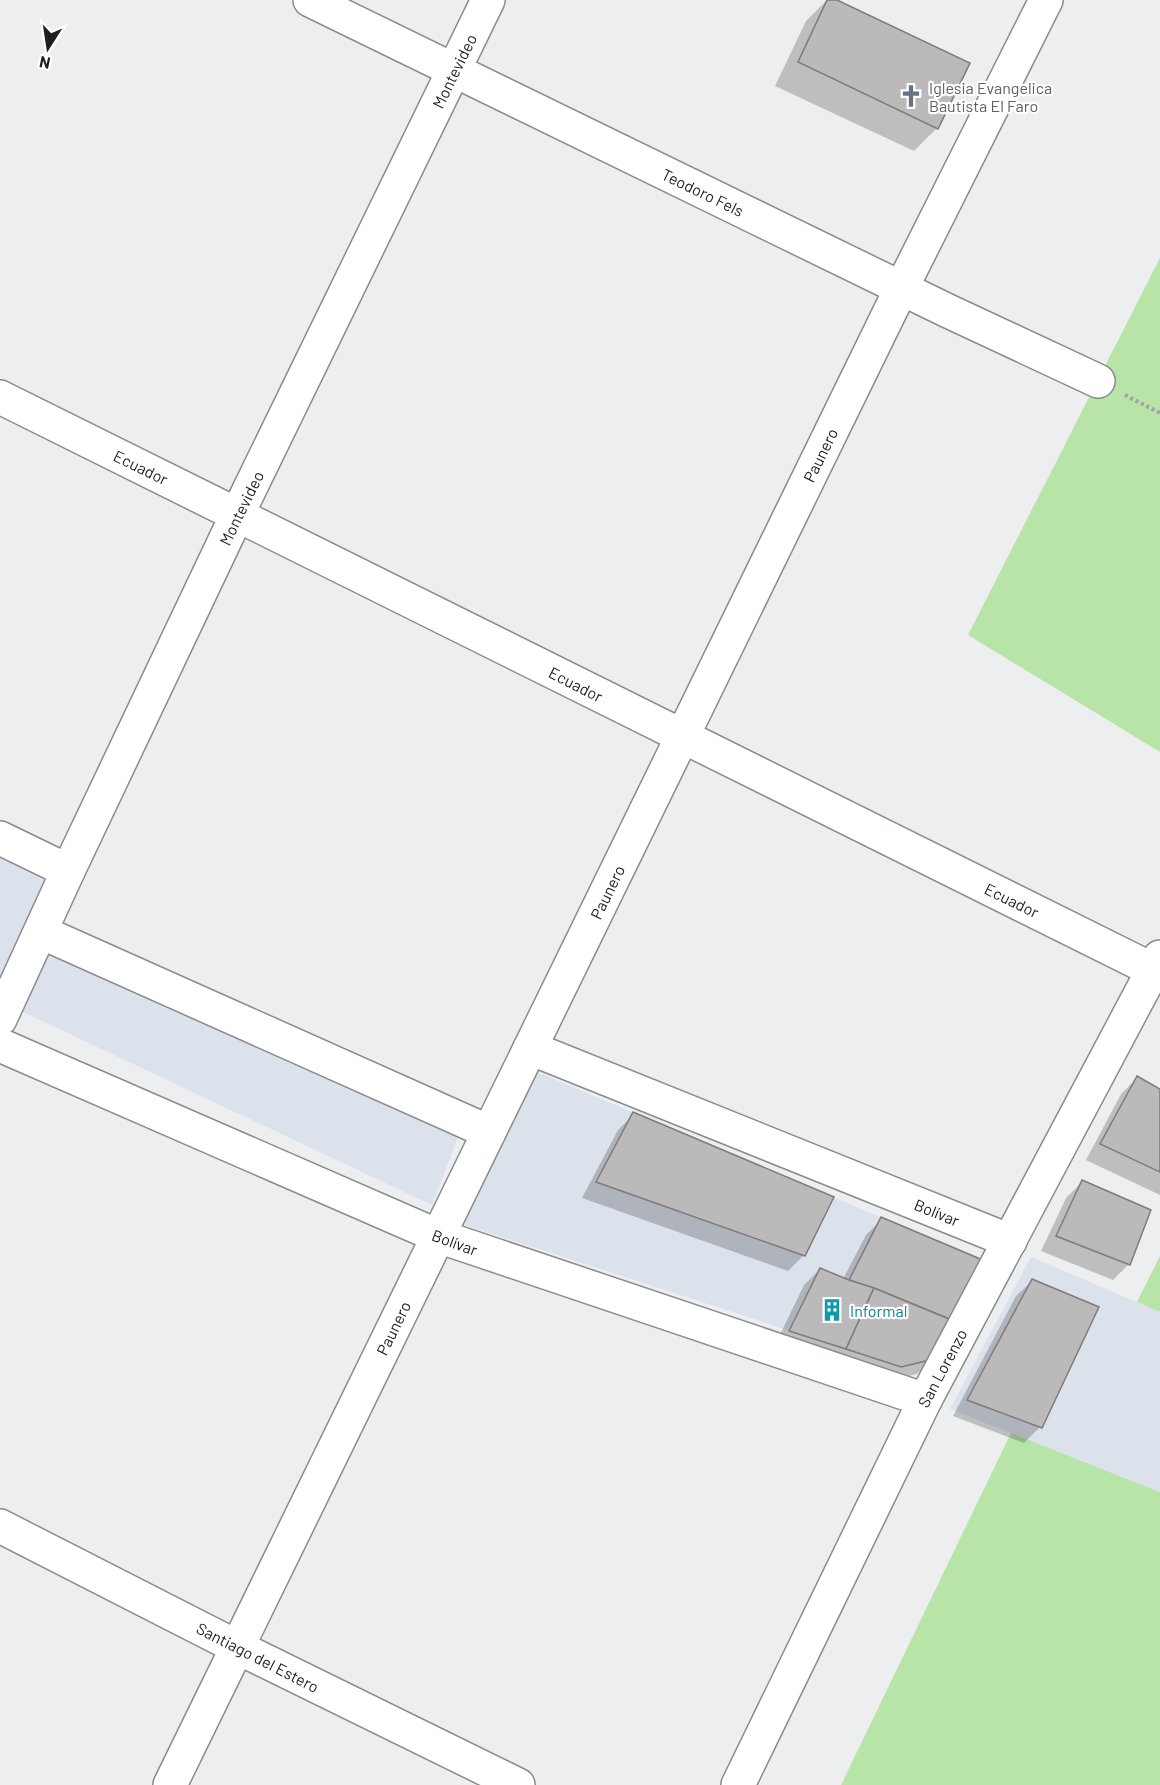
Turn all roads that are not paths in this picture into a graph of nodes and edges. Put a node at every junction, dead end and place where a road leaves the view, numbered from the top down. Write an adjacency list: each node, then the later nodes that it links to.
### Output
1 (310, 0): 4 (street, Teodoro Fels)
2 (488, 0): 4 (street, Montevideo)
3 (1046, 0): 5 (street, Paunero)
4 (454, 70): 5 (street, Teodoro Fels); 8 (street, Montevideo)
5 (902, 289): 6 (street, Teodoro Fels); 9 (street, Paunero)
6 (1098, 381)
7 (0, 397): 8 (street, Ecuador)
8 (237, 514): 9 (street, Ecuador); 11 (street, Montevideo)
9 (682, 737): 13 (street, Ecuador); 16 (street, Paunero)
10 (0, 838): 11 (street)
11 (68, 871): 12 (street, Montevideo)
12 (41, 932): 14 (street, Montevideo); 17 (street)
13 (1157, 964): 19 (street, San Lorenzo)
14 (0, 1018)
15 (0, 1045): 18 (street, Bolívar)
16 (530, 1048): 17 (street, Paunero); 19 (street, Bolívar)
17 (489, 1132): 18 (street, Paunero)
18 (438, 1236): 20 (street, Bolívar); 22 (street, Paunero)
19 (1010, 1241): 20 (street, San Lorenzo)
20 (925, 1400): 25 (street, San Lorenzo)
21 (0, 1526): 22 (street, Santiago del Estero)
22 (237, 1647): 23 (street, Paunero); 24 (street, Santiago del Estero)
23 (170, 1785)
24 (518, 1785)
25 (738, 1785)

